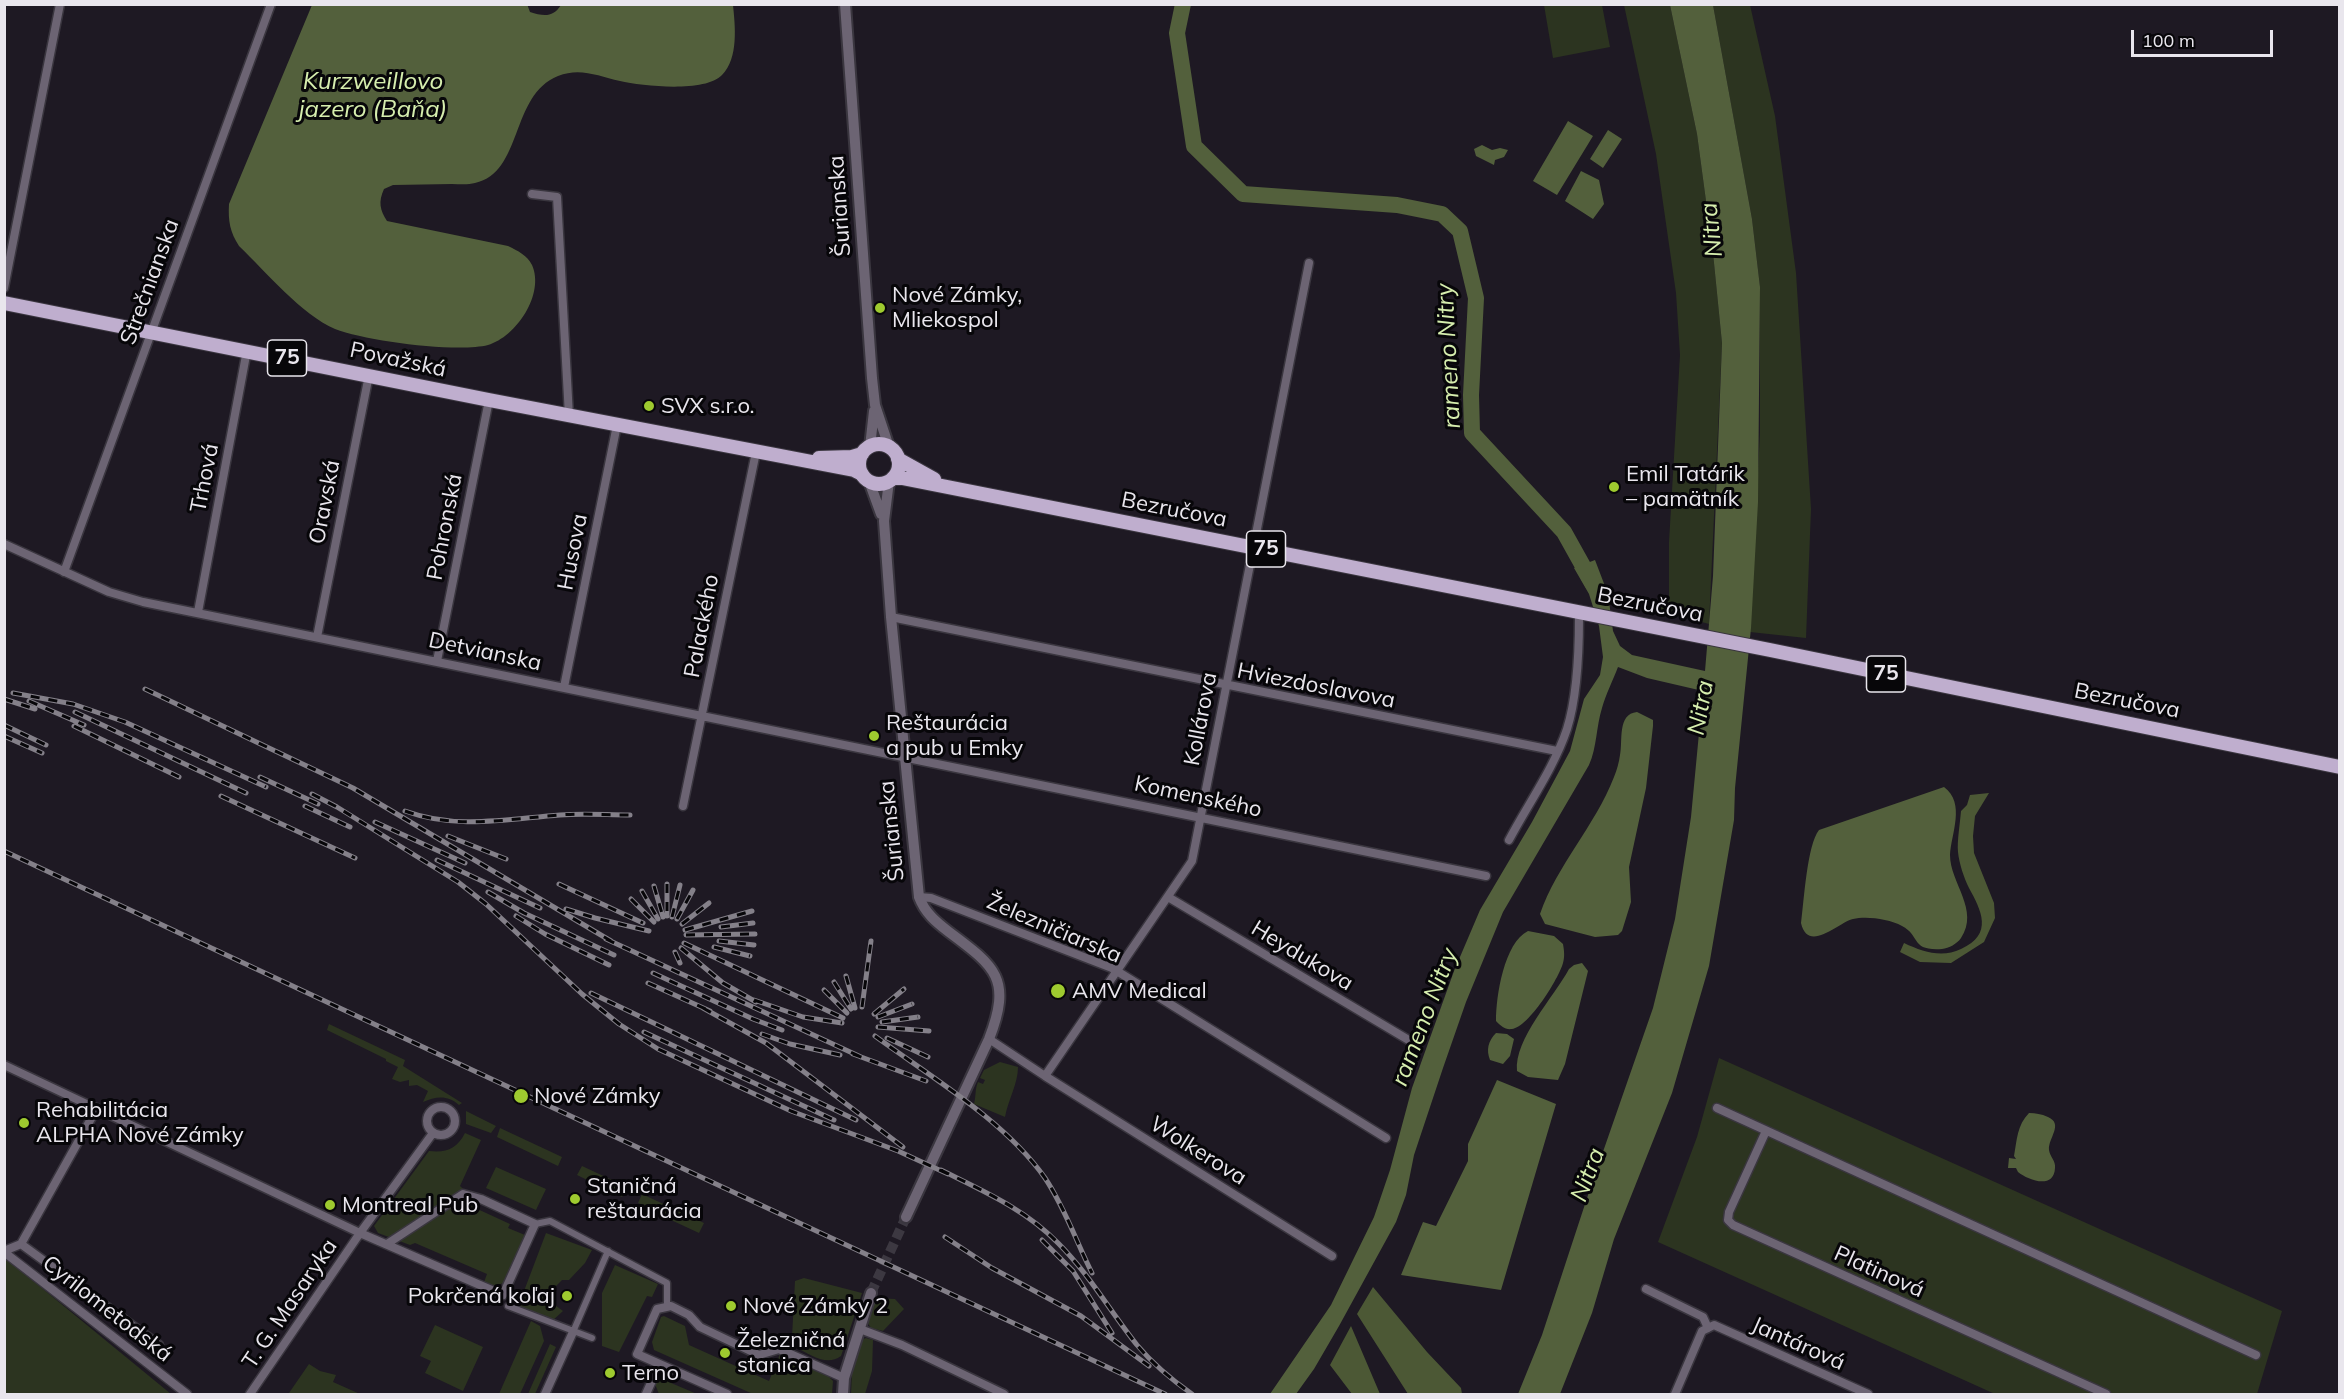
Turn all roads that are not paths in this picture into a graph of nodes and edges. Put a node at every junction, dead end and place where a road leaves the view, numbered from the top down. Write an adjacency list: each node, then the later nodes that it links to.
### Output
1 (60, 4): 6 (street)
2 (271, 4): 8 (street, Strečnianska)
3 (844, 4): 12 (street, Šurianska)
4 (532, 194): 13 (street)
5 (1310, 263): 25 (street, Kollárova)
6 (4, 288)
7 (4, 303): 8 (main road, Považská / 75)
8 (151, 331): 9 (main road, Považská / 75); 26 (street, Strečnianska)
9 (247, 350): 10 (main road, Považská / 75); 27 (street, Trhová)
10 (369, 375): 11 (main road, Považská / 75); 30 (street, Oravská)
11 (489, 400): 13 (main road, Považská / 75); 31 (street, Pohronská)
12 (875, 405): 15 (street, Šurianska); 16 (street, Šurianska)
13 (569, 416): 14 (main road, Považská / 75)
14 (617, 425): 17 (main road, Považská / 75); 33 (street, Husova)
15 (889, 447): 16 (main road, 75); 19 (main road, Bezručova / 75)
16 (866, 450): 18 (main road, Považská / 75); 20 (main road)
17 (756, 452): 18 (main road, Považská / 75); 34 (street, Palackého)
18 (783, 458): 20 (main road, Považská / 75)
19 (898, 459): 21 (main road); 22 (main road, Bezručova / 75)
20 (865, 478): 21 (main road, Bezručova / 75); 23 (street, Šurianska)
21 (891, 479): 22 (main road, Bezručova / 75); 23 (street, Šurianska)
22 (952, 488): 25 (main road, Bezručova / 75)
23 (884, 521): 28 (street, Šurianska)
24 (4, 544): 26 (street, Detvianska)
25 (1253, 547): 29 (main road, Bezručova / 75); 32 (street, Kollárova)
26 (64, 572): 27 (street, Detvianska)
27 (198, 612): 30 (street, Detvianska)
28 (891, 617): 32 (street, Hviezdoslavova); 36 (street, Šurianska)
29 (1583, 617): 35 (street); 37 (main road, Bezručova / 75)
30 (317, 637): 31 (street, Detvianska)
31 (437, 660): 33 (street, Detvianska)
32 (1226, 686): 35 (street, Hviezdoslavova); 39 (street, Kollárova)
33 (564, 687): 34 (street, Detvianska)
34 (703, 716): 36 (street, Detvianska); 38 (street, Palackého)
35 (1557, 752): 40 (street)
36 (903, 756): 39 (street, Komenského); 42 (street, Šurianska)
37 (2340, 767)
38 (683, 806)
39 (1200, 816): 41 (street, Komenského); 43 (street, Kollárova)
40 (1509, 840)
41 (1486, 876)
42 (919, 897): 44 (street, Železničiarska); 45 (street, Šurianska)
43 (1168, 897): 44 (street, Kollárova); 46 (street, Heydukova)
44 (1118, 973): 48 (street, Kollárova); 53 (street, Železničiarska)
45 (989, 1039): 48 (street); 54 (street, Šurianska)
46 (1417, 1045)
47 (4, 1065): 49 (street)
48 (1045, 1076): 61 (street, Wolkerova)
49 (97, 1108): 56 (street); 57 (street)
50 (1717, 1108): 51 (street)
51 (1766, 1131): 71 (street); 83 (street, Platinová)
52 (433, 1133): 56 (street, T. G. Masaryka)
53 (1386, 1138)
54 (906, 1217)
55 (535, 1224): 58 (street); 58 (street); 59 (street)
56 (360, 1233): 58 (street); 75 (street, T. G. Masaryka)
57 (21, 1244): 60 (street); 70 (street)
58 (387, 1244)
59 (608, 1251): 65 (street); 68 (street)
60 (4, 1252): 74 (street, Cyrilometodská)
61 (1332, 1256)
62 (1646, 1289): 66 (street, Jantárová)
63 (871, 1293): 67 (street)
64 (508, 1306): 68 (street)
65 (667, 1306): 72 (street); 73 (street)
66 (1711, 1327): 81 (street); 82 (street, Jantárová)
67 (860, 1329): 73 (street); 80 (street)
68 (573, 1332): 69 (street); 76 (street)
69 (592, 1338)
70 (159, 1345)
71 (2256, 1355)
72 (659, 1365): 77 (street); 78 (street)
73 (844, 1378): 79 (street)
74 (187, 1395)
75 (250, 1395)
76 (545, 1395)
77 (646, 1395)
78 (727, 1395)
79 (843, 1395)
80 (1004, 1395)
81 (1675, 1395)
82 (1868, 1395)
83 (2106, 1395)

